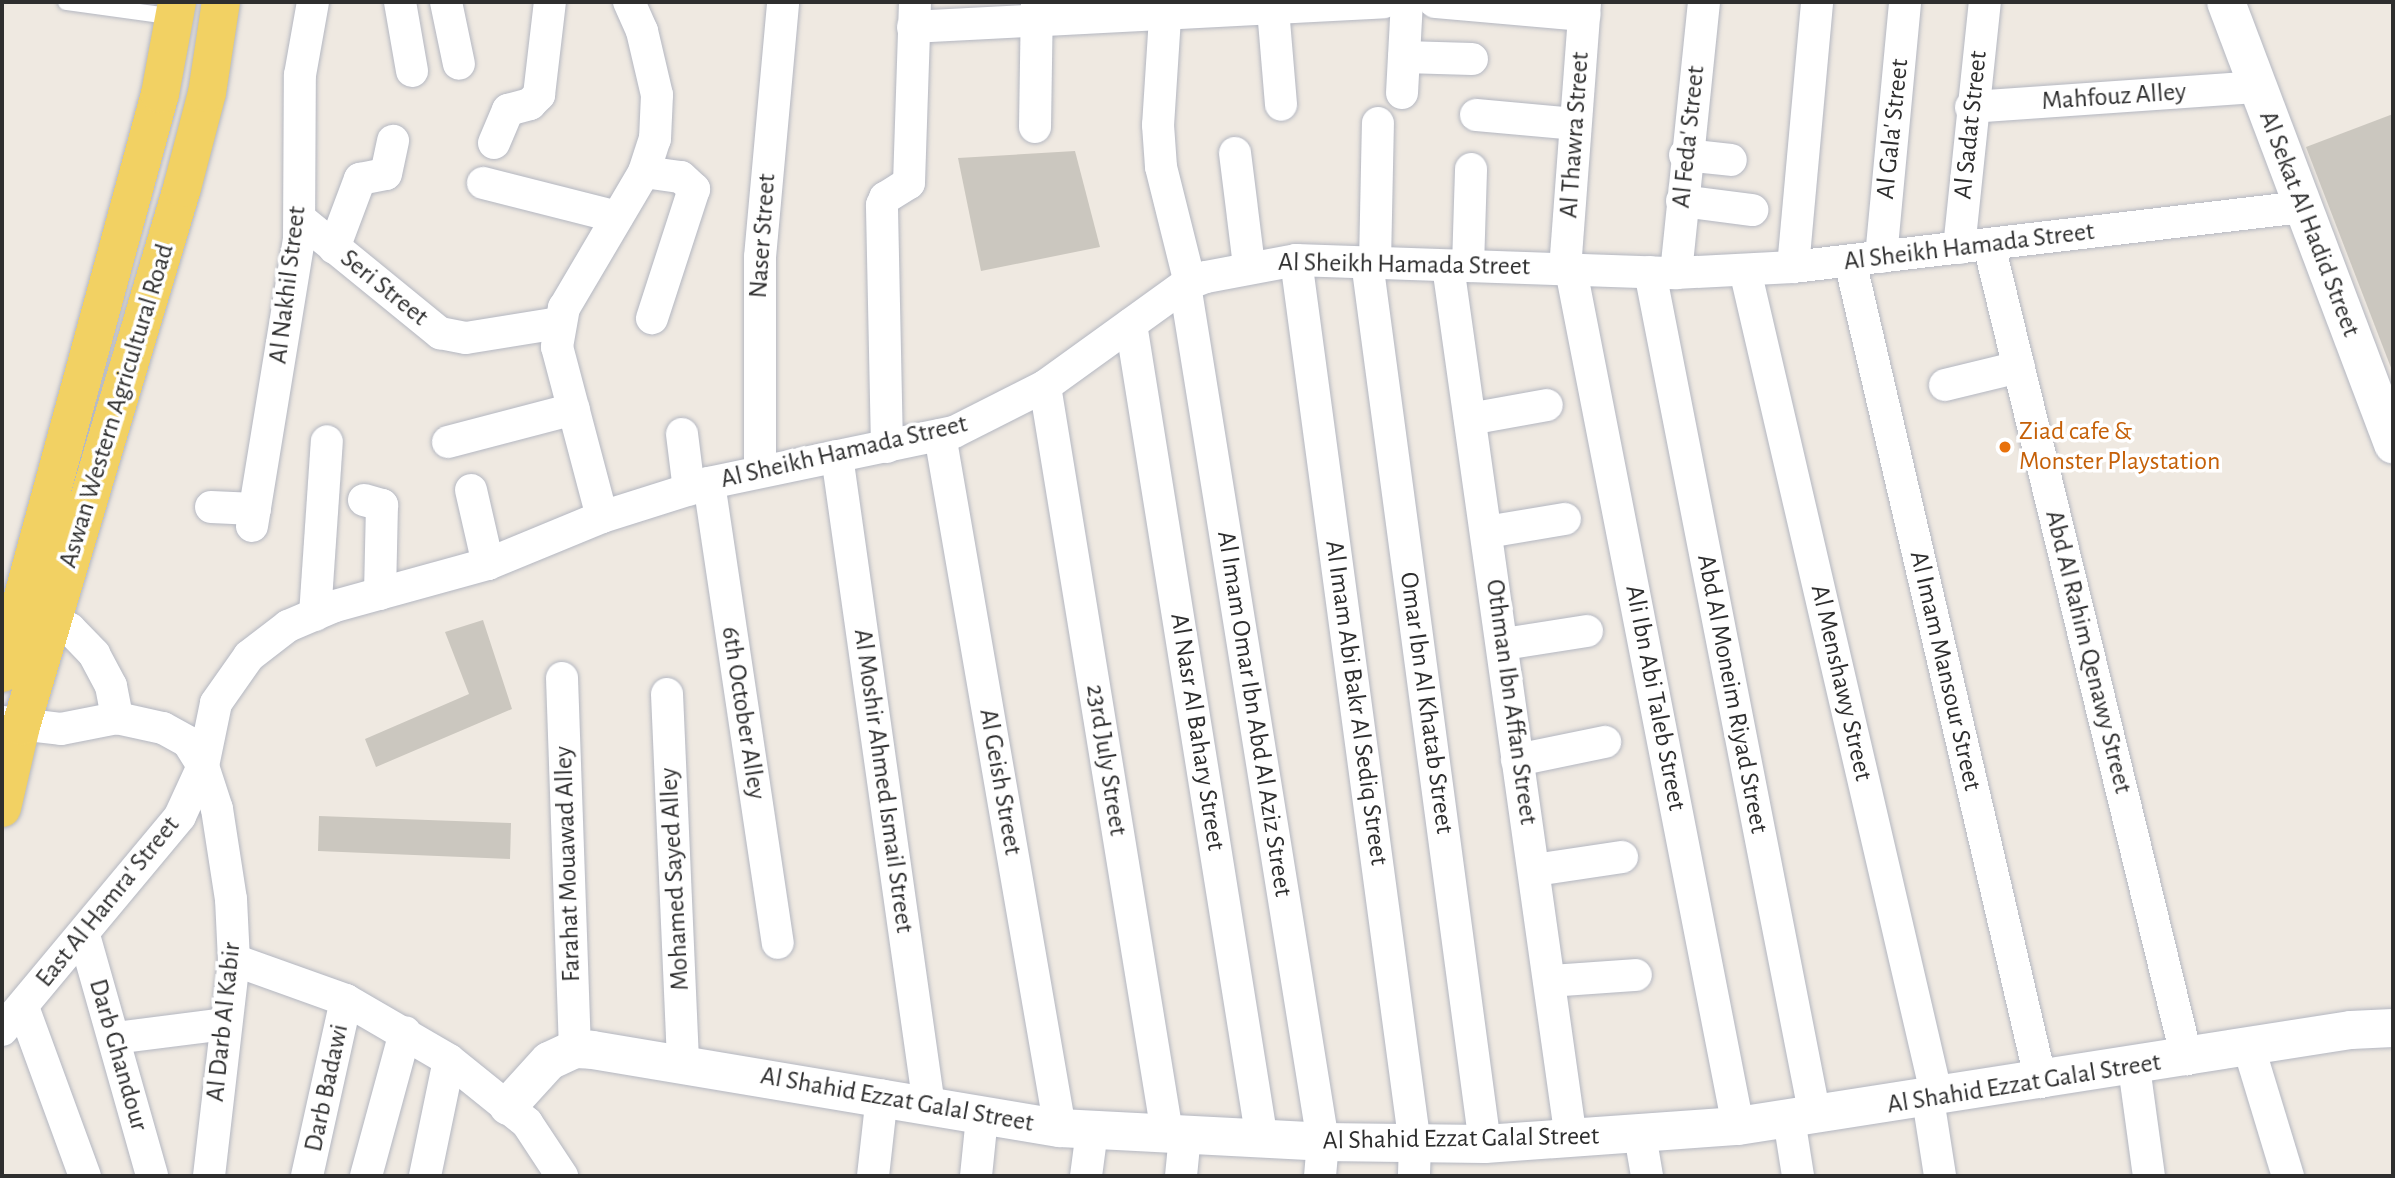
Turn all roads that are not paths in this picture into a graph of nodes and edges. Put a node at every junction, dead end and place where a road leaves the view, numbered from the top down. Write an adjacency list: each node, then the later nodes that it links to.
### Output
1 (66, 2): 19 (lane)
2 (313, 2): 47 (street, Al Nakhil Street)
3 (400, 2): 26 (street)
4 (446, 2): 25 (street)
5 (550, 2): 36 (street)
6 (629, 2): 41 (street)
7 (783, 2): 76 (street, Naser Street)
8 (1383, 2): 16 (street)
9 (1407, 2): 23 (street)
10 (1435, 2): 18 (street)
11 (1704, 2): 38 (street, Al Feda' Street)
12 (1817, 2): 55 (street)
13 (1905, 2): 50 (street, Al Gala' Street)
14 (1985, 2): 30 (street, Al Sadat Street)
15 (2226, 2): 27 (street, Al Sekat Al Hadid Street)
16 (1284, 6): 17 (street); 29 (street)
17 (1165, 8): 20 (street); 59 (street, Al Imam Omar Ibn Abd Al Aziz Street)
18 (1584, 8): 33 (street, Al Thawra Street)
19 (176, 9): 21 (main road); 86 (main road, Aswan Western Agricultural Road)
20 (1037, 11): 22 (street); 34 (street)
21 (221, 12): 86 (main road, Aswan Western Agricultural Road)
22 (914, 15): 74 (street)
23 (1404, 57): 24 (street); 28 (street)
24 (1472, 59)
25 (460, 64)
26 (412, 71)
27 (2257, 87): 30 (street, Mahfouz Alley); 44 (street, Al Sekat Al Hadid Street)
28 (1402, 93)
29 (1281, 105)
30 (1971, 107): 48 (street, Al Sadat Street)
31 (1476, 115): 33 (street)
32 (1378, 123): 52 (street, Omar Ibn Al Khatab Street)
33 (1575, 124): 56 (street, Al Thawra Street)
34 (1035, 127)
35 (393, 141): 49 (street)
36 (494, 143)
37 (1235, 153): 53 (street)
38 (1685, 155): 39 (street); 43 (street, Al Feda' Street)
39 (1731, 160)
40 (1471, 169): 54 (street, Othman Ibn Affan Street)
41 (644, 172): 46 (street); 60 (street)
42 (483, 183): 46 (street)
43 (1682, 201): 45 (street); 58 (street, Al Feda' Street)
44 (2302, 207): 48 (street, Al Sheikh Hamada Street); 73 (street, Al Sekat Al Hadid Street)
45 (1752, 210)
46 (617, 217): 61 (street)
47 (300, 219): 49 (street, Seri Street); 80 (street, Al Nakhil Street)
48 (1974, 246): 50 (street, Al Sheikh Hamada Street); 63 (street, Abd Al Rahim Qenawy Street)
49 (334, 247): 61 (street, Seri Street)
50 (1865, 259): 55 (street, Al Sheikh Hamada Street); 119 (street, Al Imam Mansour Street)
51 (1296, 260): 52 (street, Al Sheikh Hamada Street); 53 (street, Al Sheikh Hamada Street); 134 (street, Al Imam Abi Bakr Al Sediq Street)
52 (1371, 262): 54 (street, Al Sheikh Hamada Street); 132 (street, Omar Ibn Al Khatab Street)
53 (1249, 266): 59 (street, Al Sheikh Hamada Street)
54 (1458, 266): 56 (street, Al Sheikh Hamada Street); 68 (street, Othman Ibn Affan Street)
55 (1793, 267): 57 (street, Al Sheikh Hamada Street)
56 (1568, 269): 58 (street, Al Sheikh Hamada Street); 126 (street, Ali Ibn Abi Taleb Street)
57 (1745, 270): 58 (street, Al Sheikh Hamada Street); 121 (street, Al Menshawy Street)
58 (1663, 272): 125 (street, Abd Al Moneim Riyad Street)
59 (1187, 284): 62 (street, Al Sheikh Hamada Street); 133 (street, Al Imam Omar Ibn Abd Al Aziz Street)
60 (653, 318)
61 (559, 323): 67 (street)
62 (1131, 324): 65 (street, Al Sheikh Hamada Street); 131 (street, Al Nasr Al Bahary Street)
63 (2019, 367): 64 (street); 116 (street, Abd Al Rahim Qenawy Street)
64 (1945, 385)
65 (1045, 386): 70 (street, Al Sheikh Hamada Street); 128 (street, 23rd July Street)
66 (1547, 405): 68 (street)
67 (574, 409): 72 (street); 81 (street)
68 (1470, 419): 83 (street, Othman Ibn Affan Street)
69 (682, 433): 77 (street, 6th October Alley)
70 (940, 435): 74 (street, Al Sheikh Hamada Street); 127 (street, Al Geish Street)
71 (327, 441): 87 (street)
72 (448, 442)
73 (2393, 445)
74 (887, 447): 75 (street, Al Sheikh Hamada Street)
75 (836, 456): 76 (street, Al Sheikh Hamada Street); 122 (street, Al Moshir Ahmed Ismail Street)
76 (760, 471): 77 (street, Al Sheikh Hamada Street)
77 (699, 486): 81 (street, Al Sheikh Hamada Street); 102 (street, 6th October Alley)
78 (471, 490): 84 (street)
79 (364, 500): 85 (street)
80 (211, 507)
81 (602, 517): 84 (street, Al Sheikh Hamada Street)
82 (1565, 519): 83 (street)
83 (1487, 533): 89 (street, Othman Ibn Affan Street)
84 (488, 564): 85 (street, Al Sheikh Hamada Street)
85 (380, 594): 87 (street, Al Sheikh Hamada Street)
86 (37, 610): 90 (main road, Aswan Western Agricultural Road); 93 (street); 94 (main road, Aswan Western Agricultural Road)
87 (315, 615): 97 (street, Al Sheikh Hamada Street)
88 (1587, 631): 89 (street)
89 (1504, 644): 96 (street, Othman Ibn Affan Street)
90 (2, 673)
91 (562, 678): 114 (street, Farahat Mouawad Alley)
92 (667, 694): 117 (street, Mohamed Sayed Alley)
93 (117, 718): 94 (street); 97 (street, Al Darb Al Kabir)
94 (11, 724): 98 (main road, Aswan Western Agricultural Road)
95 (1605, 742): 96 (street)
96 (1517, 760): 100 (street, Othman Ibn Affan Street)
97 (203, 766): 101 (street, East Al Hamra' Street); 103 (street, Al Darb Al Kabir)
98 (2, 808)
99 (1622, 857): 100 (street)
100 (1535, 870): 105 (street, Othman Ibn Affan Street)
101 (84, 935): 107 (street, East Al Hamra' Street); 112 (street, Darb Ghandour)
102 (778, 943)
103 (234, 960): 106 (street); 108 (street, Al Darb Al Kabir)
104 (1636, 975): 105 (street)
105 (1550, 981): 130 (street, Othman Ibn Affan Street)
106 (346, 1000): 111 (street); 138 (street, Darb Badawi)
107 (23, 1007): 110 (street, East Al Hamra' Street); 135 (street)
108 (226, 1024): 112 (street); 137 (street, Al Darb Al Kabir)
109 (2393, 1028): 113 (street, Al Shahid Ezzat Galal Street)
110 (2, 1030)
111 (405, 1032): 115 (street); 139 (street)
112 (115, 1038): 136 (street, Darb Ghandour)
113 (2249, 1048): 116 (street, Al Shahid Ezzat Galal Street); 150 (street)
114 (575, 1049): 117 (street, Al Shahid Ezzat Galal Street); 123 (street)
115 (449, 1059): 123 (street); 140 (street)
116 (2187, 1059): 118 (street, Al Shahid Ezzat Galal Street)
117 (684, 1063): 120 (street, Al Shahid Ezzat Galal Street)
118 (2134, 1067): 119 (street, Al Shahid Ezzat Galal Street); 149 (street)
119 (2041, 1082): 121 (street, Al Shahid Ezzat Galal Street)
120 (882, 1096): 122 (street, Al Shahid Ezzat Galal Street); 142 (street)
121 (1933, 1098): 125 (street, Al Shahid Ezzat Galal Street); 148 (street, Al Menshawy Street)
122 (929, 1105): 124 (street, Al Shahid Ezzat Galal Street)
123 (508, 1106): 141 (street)
124 (982, 1117): 127 (street, Al Shahid Ezzat Galal Street); 143 (street)
125 (1802, 1117): 126 (street, Al Shahid Ezzat Galal Street); 147 (street, Abd Al Moneim Riyad Street)
126 (1738, 1126): 129 (street, Al Shahid Ezzat Galal Street)
127 (1076, 1129): 128 (street, Al Shahid Ezzat Galal Street); 144 (street, Al Geish Street)
128 (1176, 1134): 131 (street, Al Shahid Ezzat Galal Street); 145 (street, 23rd July Street)
129 (1640, 1135): 130 (street, Al Shahid Ezzat Galal Street); 146 (street)
130 (1571, 1139): 132 (street, Al Shahid Ezzat Galal Street)
131 (1262, 1140): 133 (street, Al Shahid Ezzat Galal Street)
132 (1485, 1144): 134 (street, Al Shahid Ezzat Galal Street)
133 (1322, 1159): 134 (street, Al Shahid Ezzat Galal Street)
134 (1415, 1161)
135 (85, 1176)
136 (152, 1176)
137 (209, 1176)
138 (307, 1176)
139 (366, 1176)
140 (425, 1176)
141 (562, 1176)
142 (873, 1176)
143 (976, 1176)
144 (1086, 1176)
145 (1181, 1176)
146 (1647, 1176)
147 (1798, 1176)
148 (1940, 1176)
149 (2149, 1176)
150 (2288, 1176)

